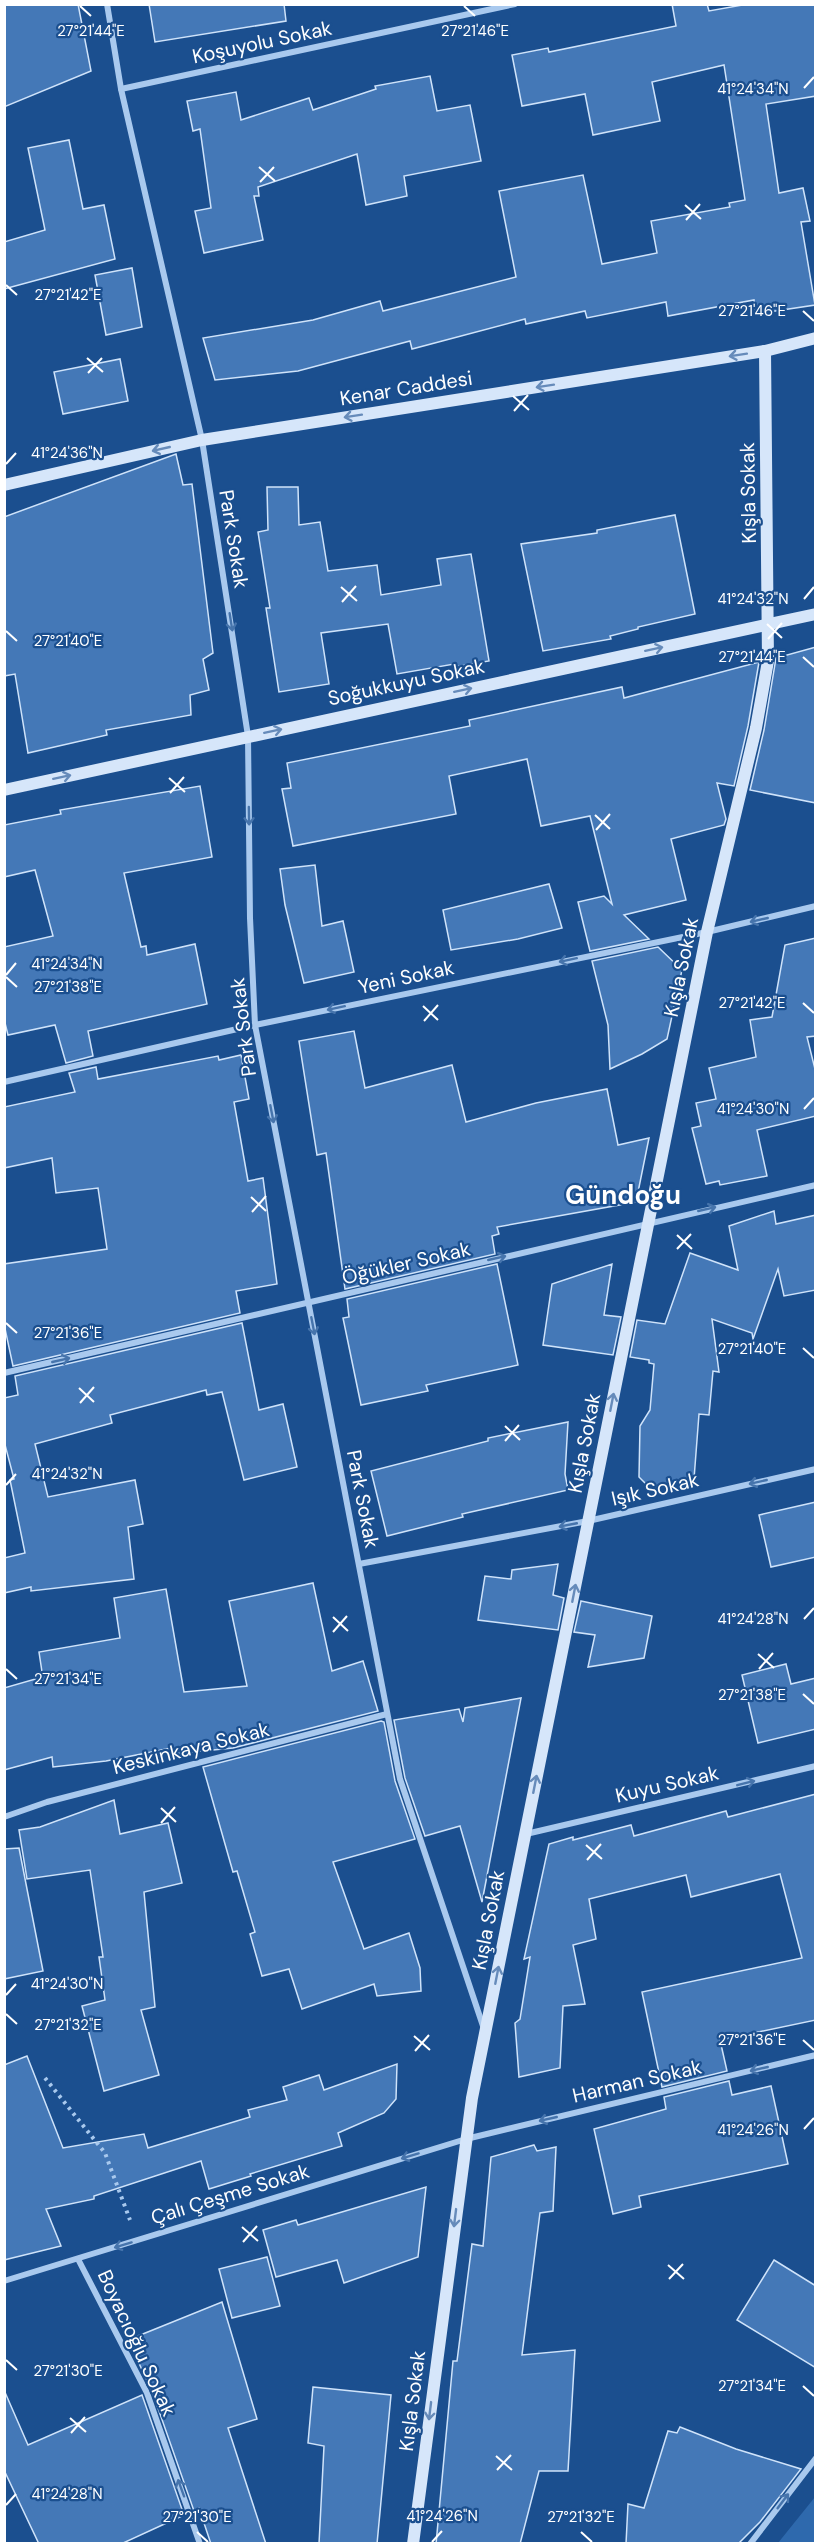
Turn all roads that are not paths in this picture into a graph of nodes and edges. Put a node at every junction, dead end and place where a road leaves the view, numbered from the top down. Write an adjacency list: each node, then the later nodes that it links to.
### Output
1 (107, 4): 3 (street, Park Sokak)
2 (515, 4): 3 (street, Koşuyolu Sokak)
3 (121, 89): 6 (street, Park Sokak)
4 (816, 339): 5 (street, Kenar Caddesi)
5 (765, 351): 6 (street, Kenar Caddesi, one-way to 6); 9 (street, Kışla Sokak)
6 (202, 440): 7 (street, Kenar Caddesi, one-way to 7); 10 (street, Park Sokak, one-way to 10)
7 (4, 485)
8 (816, 614): 9 (street, Soğukkuyu Sokak)
9 (769, 624): 10 (street, Soğukkuyu Sokak, one-way to 9); 13 (street, Kışla Sokak)
10 (248, 736): 11 (street, Soğukkuyu Sokak, one-way to 10); 14 (street, Park Sokak, one-way to 14)
11 (4, 790)
12 (816, 906): 13 (street, Yeni Sokak, one-way to 13)
13 (707, 932): 14 (street, Yeni Sokak, one-way to 14); 17 (street, Kışla Sokak)
14 (255, 1025): 15 (street, Yeni Sokak); 18 (street, Park Sokak, one-way to 18)
15 (4, 1082)
16 (816, 1185): 17 (street, Öğükler Sokak, one-way to 16)
17 (649, 1223): 18 (street, Öğükler Sokak, one-way to 17); 21 (street, Kışla Sokak, one-way to 17)
18 (308, 1303): 19 (street, Öğükler Sokak, one-way to 18); 22 (street, Park Sokak, one-way to 22)
19 (4, 1373)
20 (816, 1469): 21 (street, Işık Sokak, one-way to 21)
21 (588, 1521): 22 (street, Işık Sokak, one-way to 22); 26 (street, Kışla Sokak, one-way to 21)
22 (359, 1564): 23 (street, Park Sokak)
23 (387, 1714): 25 (street, Keskinkaya Sokak); 27 (street, Park Sokak)
24 (816, 1766): 26 (street, Kuyu Sokak, one-way to 24)
25 (4, 1817)
26 (525, 1834): 27 (street, Kışla Sokak, one-way to 26)
27 (485, 2032): 29 (street, Kışla Sokak)
28 (816, 2055): 29 (street, Harman Sokak, one-way to 29)
29 (466, 2139): 30 (street, Çalı Çeşme Sokak, one-way to 30); 34 (street, Kışla Sokak, one-way to 34)
30 (78, 2259): 31 (street, Çalı Çeşme Sokak); 33 (street, Boyacıoğlu Sokak, one-way to 30)
31 (4, 2281)
32 (816, 2458): 35 (street, one-way to 32)
33 (201, 2544)
34 (413, 2544)
35 (750, 2544)

